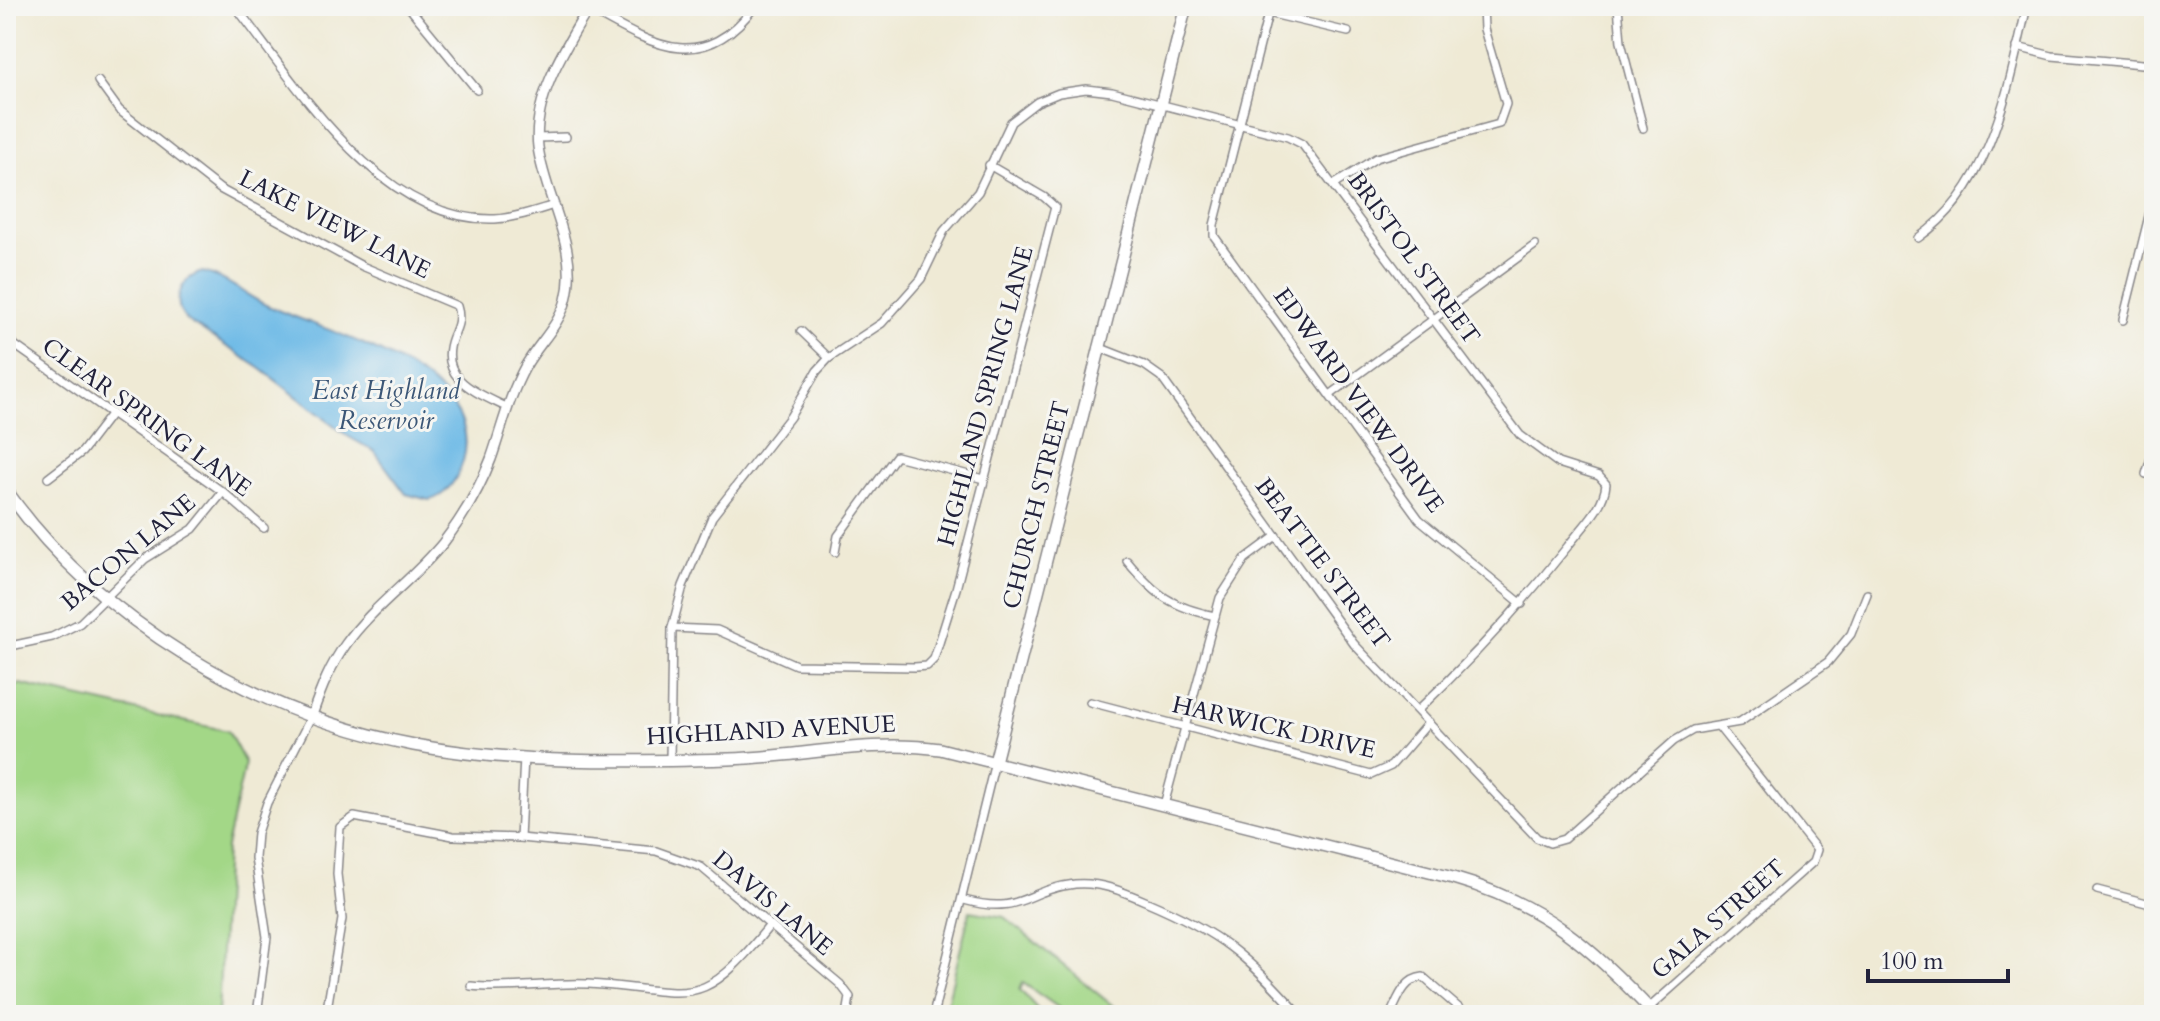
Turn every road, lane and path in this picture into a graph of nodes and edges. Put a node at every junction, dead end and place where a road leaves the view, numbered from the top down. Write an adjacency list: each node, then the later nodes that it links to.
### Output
1 (235, 6): 23 (street)
2 (408, 6): 14 (street)
3 (755, 6): 8 (street)
4 (1186, 6): 15 (main road, CHURCH STREET)
5 (1483, 6): 21 (street)
6 (1618, 6): 17 (street)
7 (2027, 6): 11 (street)
8 (587, 7): 19 (street)
9 (1269, 10): 10 (street); 16 (street)
10 (1348, 32)
11 (2017, 47): 12 (street); 24 (street)
12 (2154, 65)
13 (98, 81): 33 (street, LAKE VIEW LANE)
14 (477, 90)
15 (1160, 105): 16 (street, BRISTOL STREET); 20 (street, BRISTOL STREET); 30 (main road, CHURCH STREET)
16 (1241, 126): 21 (street, BRISTOL STREET); 32 (street, EDWARD VIEW DRIVE)
17 (1643, 128)
18 (566, 137): 19 (street)
19 (538, 138): 23 (street)
20 (989, 165): 31 (street, BRISTOL STREET); 38 (street, HIGHLAND SPRING LANE)
21 (1335, 184): 26 (street, BRISTOL STREET)
22 (2154, 196): 27 (street)
23 (554, 205): 33 (street)
24 (1918, 238)
25 (1535, 245): 26 (street)
26 (1434, 319): 32 (street); 47 (street, BRISTOL STREET)
27 (2123, 320)
28 (801, 331): 31 (street)
29 (6, 339): 34 (street, CLEAR SPRING LANE)
30 (1098, 347): 42 (street, BEATTIE STREET); 59 (main road, CHURCH STREET)
31 (829, 358): 49 (street)
32 (1330, 395): 47 (street, EDWARD VIEW DRIVE)
33 (508, 408): 53 (street)
34 (111, 414): 37 (street); 40 (street, CLEAR SPRING LANE)
35 (2154, 449): 36 (street)
36 (2146, 474)
37 (48, 478)
38 (984, 479): 43 (street); 49 (street, HIGHLAND SPRING LANE)
39 (6, 490): 46 (main road, HIGHLAND AVENUE)
40 (223, 492): 41 (street, CLEAR SPRING LANE); 46 (street, BACON LANE)
41 (264, 528)
42 (1276, 536): 48 (street); 52 (street, BEATTIE STREET)
43 (835, 552)
44 (1127, 561): 48 (street)
45 (1867, 594): 56 (street)
46 (107, 597): 50 (street, BACON LANE); 53 (main road, HIGHLAND AVENUE)
47 (1522, 604): 52 (street)
48 (1215, 616): 55 (street)
49 (672, 628): 58 (street)
50 (6, 647)
51 (1090, 702): 55 (street, HARWICK DRIVE)
52 (1418, 710): 54 (street, BEATTIE STREET)
53 (312, 715): 57 (main road, HIGHLAND AVENUE); 68 (street)
54 (1429, 722): 55 (street, HARWICK DRIVE); 56 (street, BEATTIE STREET)
55 (1186, 727): 60 (street)
56 (1719, 727): 67 (street, GALA STREET)
57 (524, 757): 58 (main road, HIGHLAND AVENUE); 61 (street)
58 (670, 760): 59 (main road, HIGHLAND AVENUE)
59 (995, 762): 60 (main road, HIGHLAND AVENUE); 63 (street, CHURCH STREET)
60 (1164, 805): 67 (main road, HIGHLAND AVENUE)
61 (520, 838): 65 (street, DAVIS LANE); 69 (street, DAVIS LANE)
62 (2097, 890): 64 (street)
63 (964, 900): 71 (street, CHURCH STREET); 72 (street)
64 (2154, 905)
65 (770, 925): 66 (street); 70 (street, DAVIS LANE)
66 (471, 986)
67 (1648, 1012)
68 (257, 1015)
69 (326, 1015)
70 (847, 1015)
71 (933, 1015)
72 (1300, 1015)
73 (1390, 1015): 74 (street)
74 (1467, 1015)

